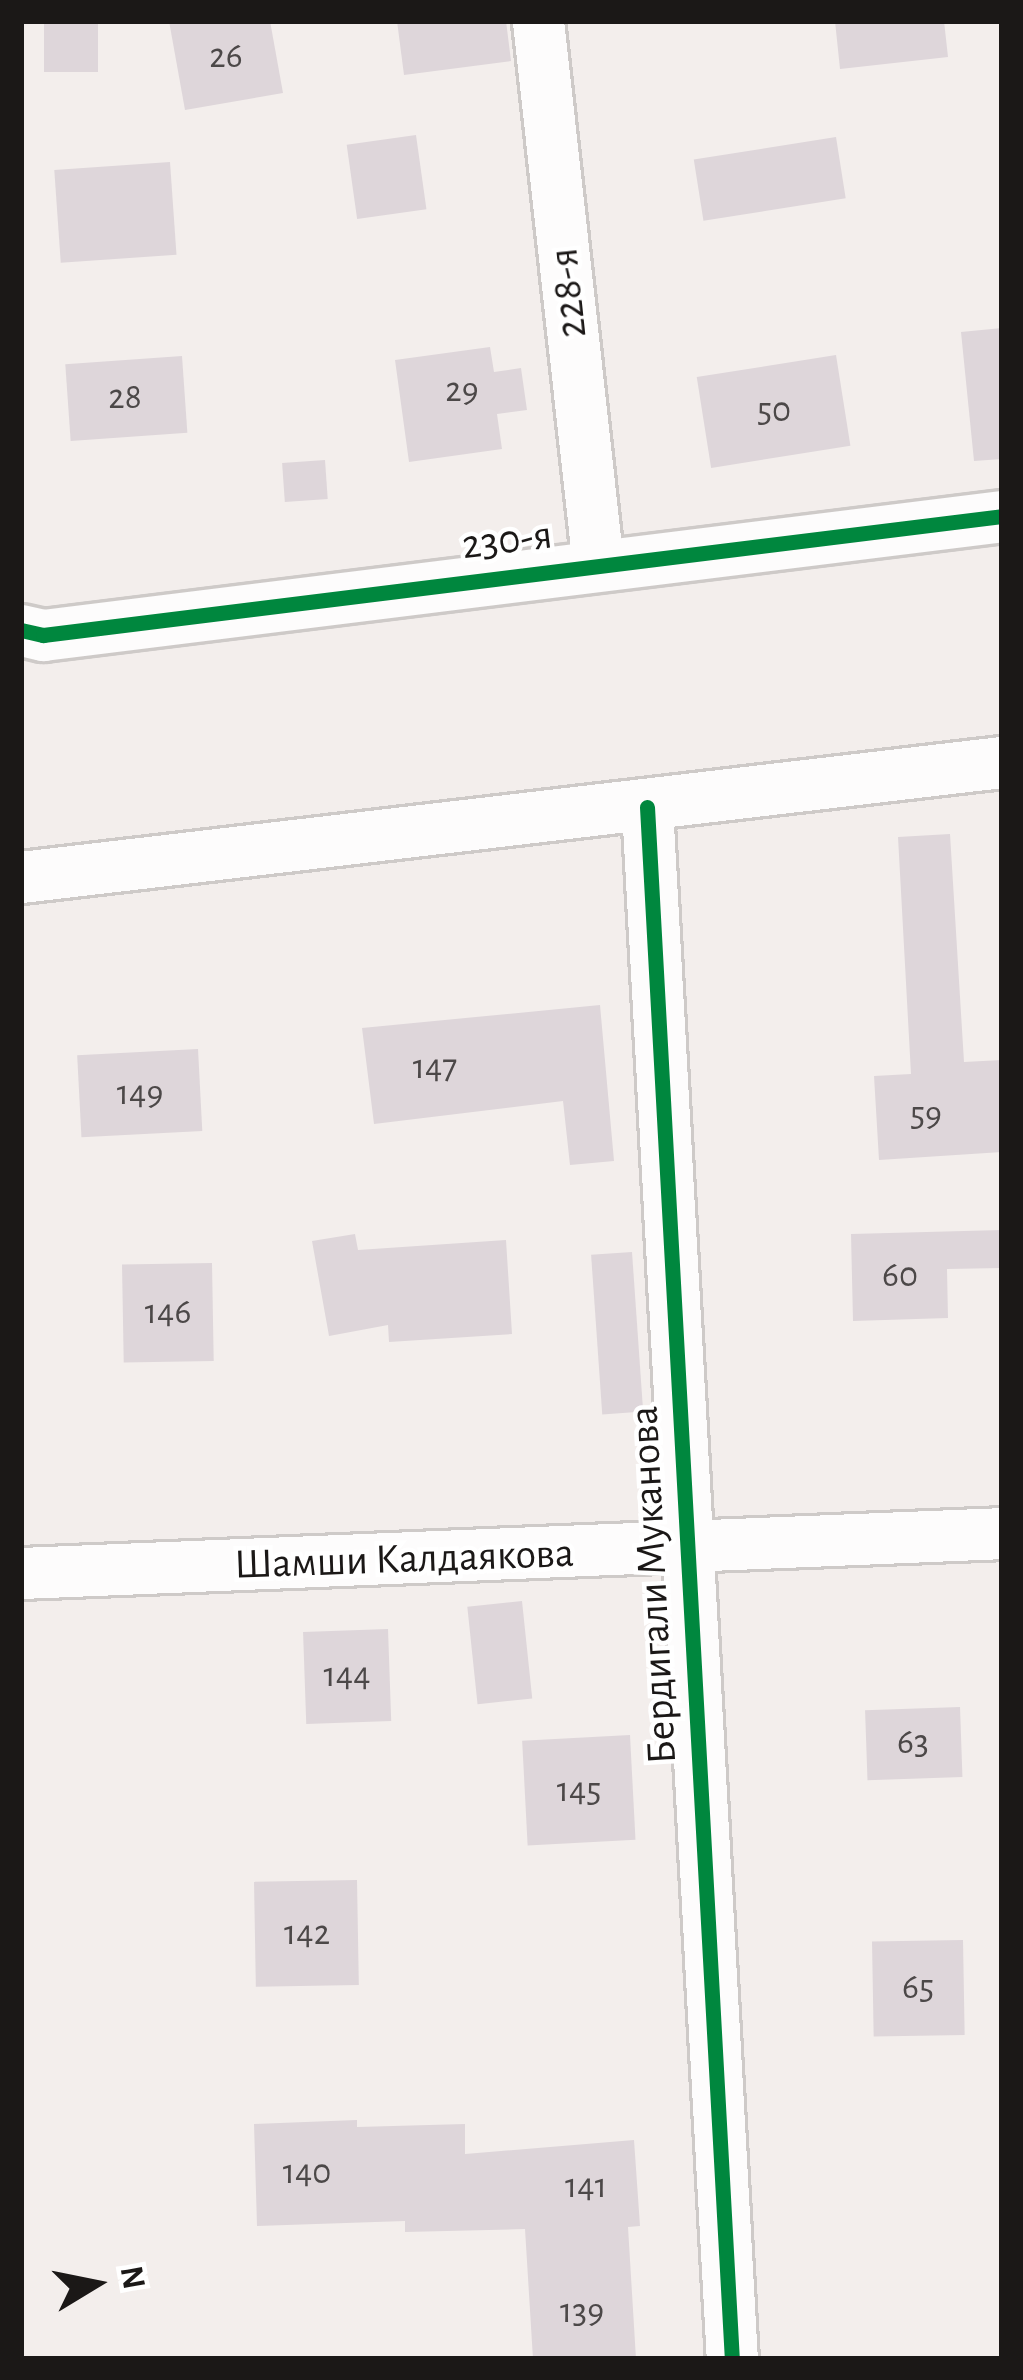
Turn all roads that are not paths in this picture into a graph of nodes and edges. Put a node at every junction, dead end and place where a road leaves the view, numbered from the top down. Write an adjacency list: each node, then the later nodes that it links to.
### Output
1 (538, 21): 3 (street, 228-я)
2 (1002, 516): 3 (street, 230-я)
3 (598, 565): 4 (street, 230-я)
4 (21, 630)
5 (1002, 762): 6 (street)
6 (646, 807): 7 (street); 9 (street, Бердигали Муканова)
7 (21, 877)
8 (1002, 1533): 9 (street, Шамши Калдаякова)
9 (687, 1549): 10 (street, Шамши Калдаякова); 11 (street, Бердигали Муканова)
10 (21, 1573)
11 (732, 2359)

